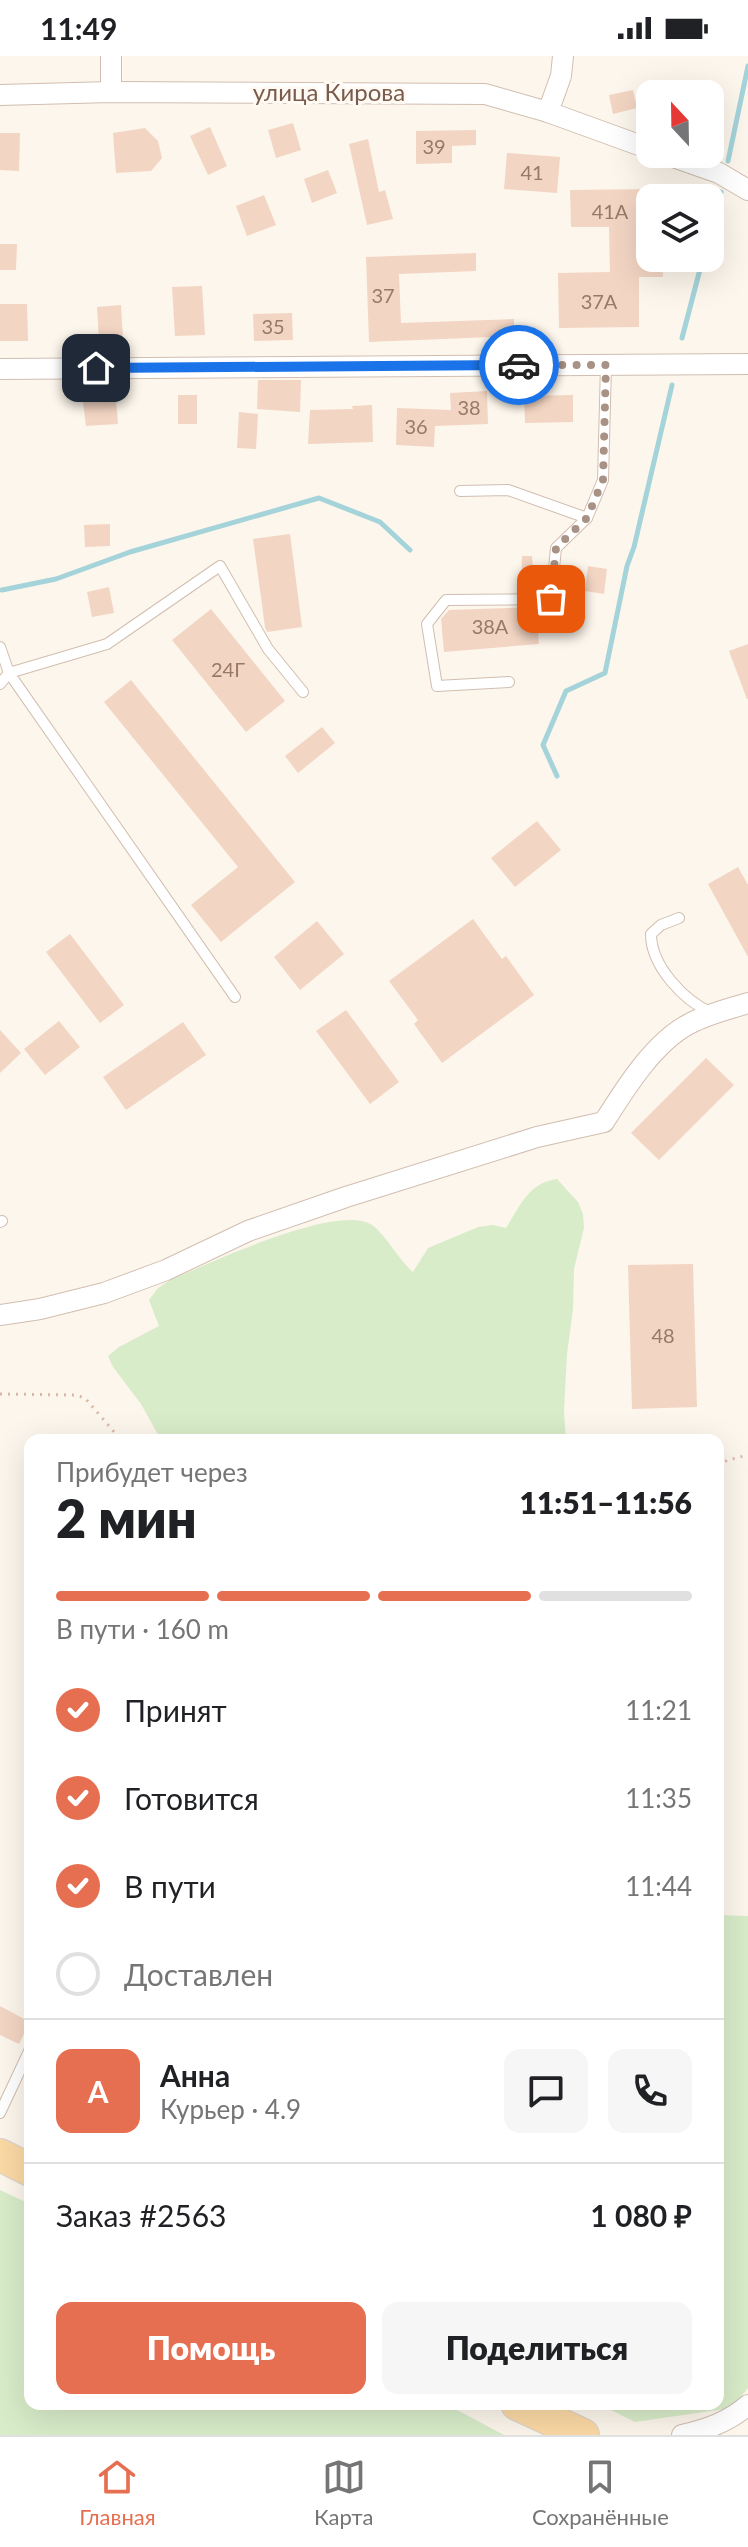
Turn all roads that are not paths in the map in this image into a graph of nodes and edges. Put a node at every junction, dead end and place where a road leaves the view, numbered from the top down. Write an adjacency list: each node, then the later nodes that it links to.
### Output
1 (111, 56): 3 (street)
2 (563, 56): 5 (street)
3 (111, 92): 4 (street, улица Кирова); 5 (street, улица Кирова)
4 (0, 95)
5 (548, 112): 6 (street, улица Кирова)
6 (636, 144)
7 (705, 168): 8 (street)
8 (748, 190)
9 (748, 364): 10 (street)
10 (606, 365): 11 (street); 13 (lane)
11 (0, 369)
12 (460, 491): 13 (lane)
13 (587, 518): 16 (lane)
14 (0, 647): 15 (lane)
15 (9, 673): 17 (lane); 18 (lane); 20 (lane)
16 (509, 682)
17 (0, 684)
18 (303, 692)
19 (679, 918): 22 (lane)
20 (235, 997)
21 (748, 1003): 22 (street)
22 (714, 1014): 23 (street)
23 (0, 1315)
24 (24, 2062): 25 (lane)
25 (0, 2113)
26 (0, 2155): 27 (main road)
27 (24, 2167)
28 (748, 2405): 31 (street)
29 (530, 2410): 30 (main road)
30 (583, 2435)
31 (682, 2435)

